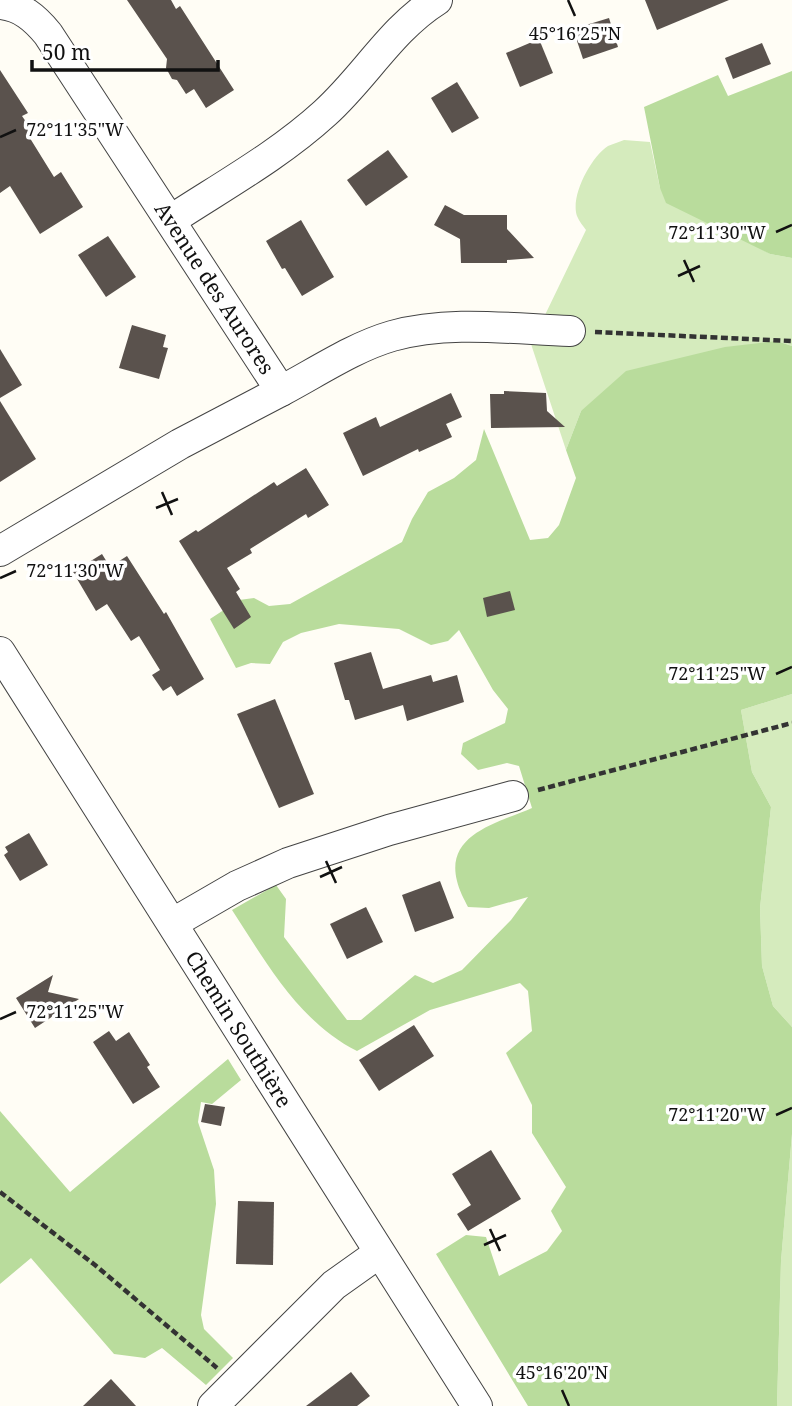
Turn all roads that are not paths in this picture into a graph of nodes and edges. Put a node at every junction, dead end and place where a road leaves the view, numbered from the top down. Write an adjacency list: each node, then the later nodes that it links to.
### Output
1 (438, 0): 3 (street)
2 (0, 4): 3 (street, Avenue des Aurores)
3 (171, 219): 5 (street, Avenue des Aurores)
4 (570, 331): 5 (street)
5 (281, 391): 6 (street, Avenue des Aurores)
6 (0, 551)
7 (0, 652): 9 (street, Chemin Southière)
8 (513, 796): 9 (street)
9 (173, 923): 10 (street, Chemin Southière)
10 (379, 1253): 11 (street); 12 (street, Chemin Southière)
11 (213, 1406)
12 (477, 1406)

